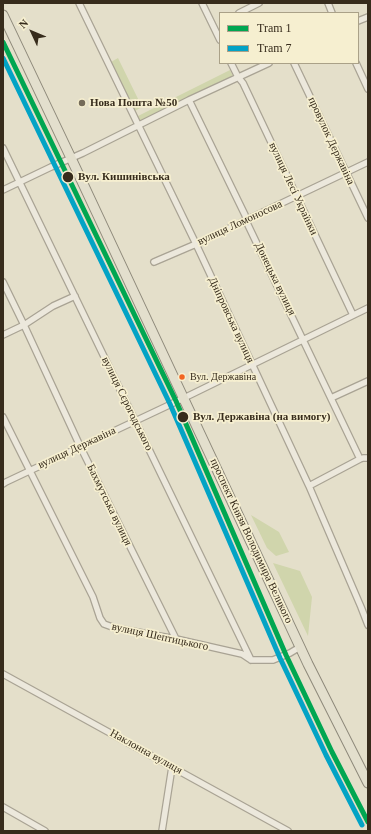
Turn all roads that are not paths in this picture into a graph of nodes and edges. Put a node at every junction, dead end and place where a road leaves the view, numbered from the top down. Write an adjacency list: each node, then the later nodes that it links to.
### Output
1 (79, 3): 16 (street, Дніпровська вулиця)
2 (202, 3): 7 (street)
3 (259, 3): 4 (street)
4 (241, 12)
5 (3, 15): 18 (main road, проспект Князя Володимира Великого)
6 (219, 22): 7 (street)
7 (212, 24): 8 (street)
8 (219, 38)
9 (232, 64): 13 (street, вулиця Лесі Українки)
10 (267, 64): 13 (street)
11 (294, 64): 20 (street, провулок Державіна)
12 (356, 64): 14 (street)
13 (238, 77): 15 (street); 23 (street, вулиця Лесі Українки)
14 (368, 89)
15 (189, 100): 16 (street); 25 (street, Донецька вулиця)
16 (139, 125): 18 (street); 26 (street, Дніпровська вулиця)
17 (3, 148): 21 (street, вулиця Сєрогодського)
18 (72, 158): 21 (street); 37 (main road, проспект Князя Володимира Великого)
19 (368, 162): 20 (street, вулиця Ломоносова)
20 (346, 172): 23 (street, вулиця Ломоносова); 24 (street, провулок Державіна)
21 (20, 182): 22 (street); 29 (street, вулиця Сєрогодського)
22 (3, 190)
23 (296, 197): 25 (street, вулиця Ломоносова); 31 (street, вулиця Лесі Українки)
24 (368, 218)
25 (246, 219): 26 (street, вулиця Ломоносова); 34 (street, Донецька вулиця)
26 (196, 244): 27 (street, вулиця Ломоносова); 35 (street, Дніпровська вулиця)
27 (154, 262)
28 (3, 282): 32 (street, Бахмутська вулиця)
29 (75, 296): 32 (street); 40 (street, вулиця Сєрогодського)
30 (368, 308): 31 (street, вулиця Державіна)
31 (353, 315): 34 (street, вулиця Державіна)
32 (24, 324): 33 (street); 41 (street, Бахмутська вулиця)
33 (3, 335)
34 (304, 339): 35 (street, вулиця Державіна); 38 (street, Донецька вулиця)
35 (252, 365): 37 (street, вулиця Державіна); 46 (street, Дніпровська вулиця)
36 (368, 380): 38 (street)
37 (184, 398): 40 (street, вулиця Державіна); 50 (main road, проспект Князя Володимира Великого)
38 (331, 398): 43 (street, Донецька вулиця)
39 (3, 417): 44 (street)
40 (135, 421): 41 (street, вулиця Державіна); 51 (street, вулиця Сєрогодського)
41 (80, 446): 44 (street, вулиця Державіна); 49 (street, Бахмутська вулиця)
42 (368, 458): 43 (street)
43 (360, 459): 46 (street)
44 (30, 470): 45 (street, вулиця Державіна); 49 (street, вулиця Шептицького)
45 (3, 484)
46 (309, 486): 47 (street, Дніпровська вулиця)
47 (366, 613): 48 (street, Дніпровська вулиця)
48 (368, 625)
49 (176, 639): 51 (street, вулиця Шептицького)
50 (300, 647): 51 (street, вулиця Шептицького); 54 (main road, проспект Князя Володимира Великого)
51 (251, 660)
52 (3, 674): 53 (street, Наклонна вулиця)
53 (172, 767): 57 (street); 58 (street, Наклонна вулиця)
54 (368, 783)
55 (3, 807): 56 (street)
56 (45, 831)
57 (162, 831)
58 (288, 831)

